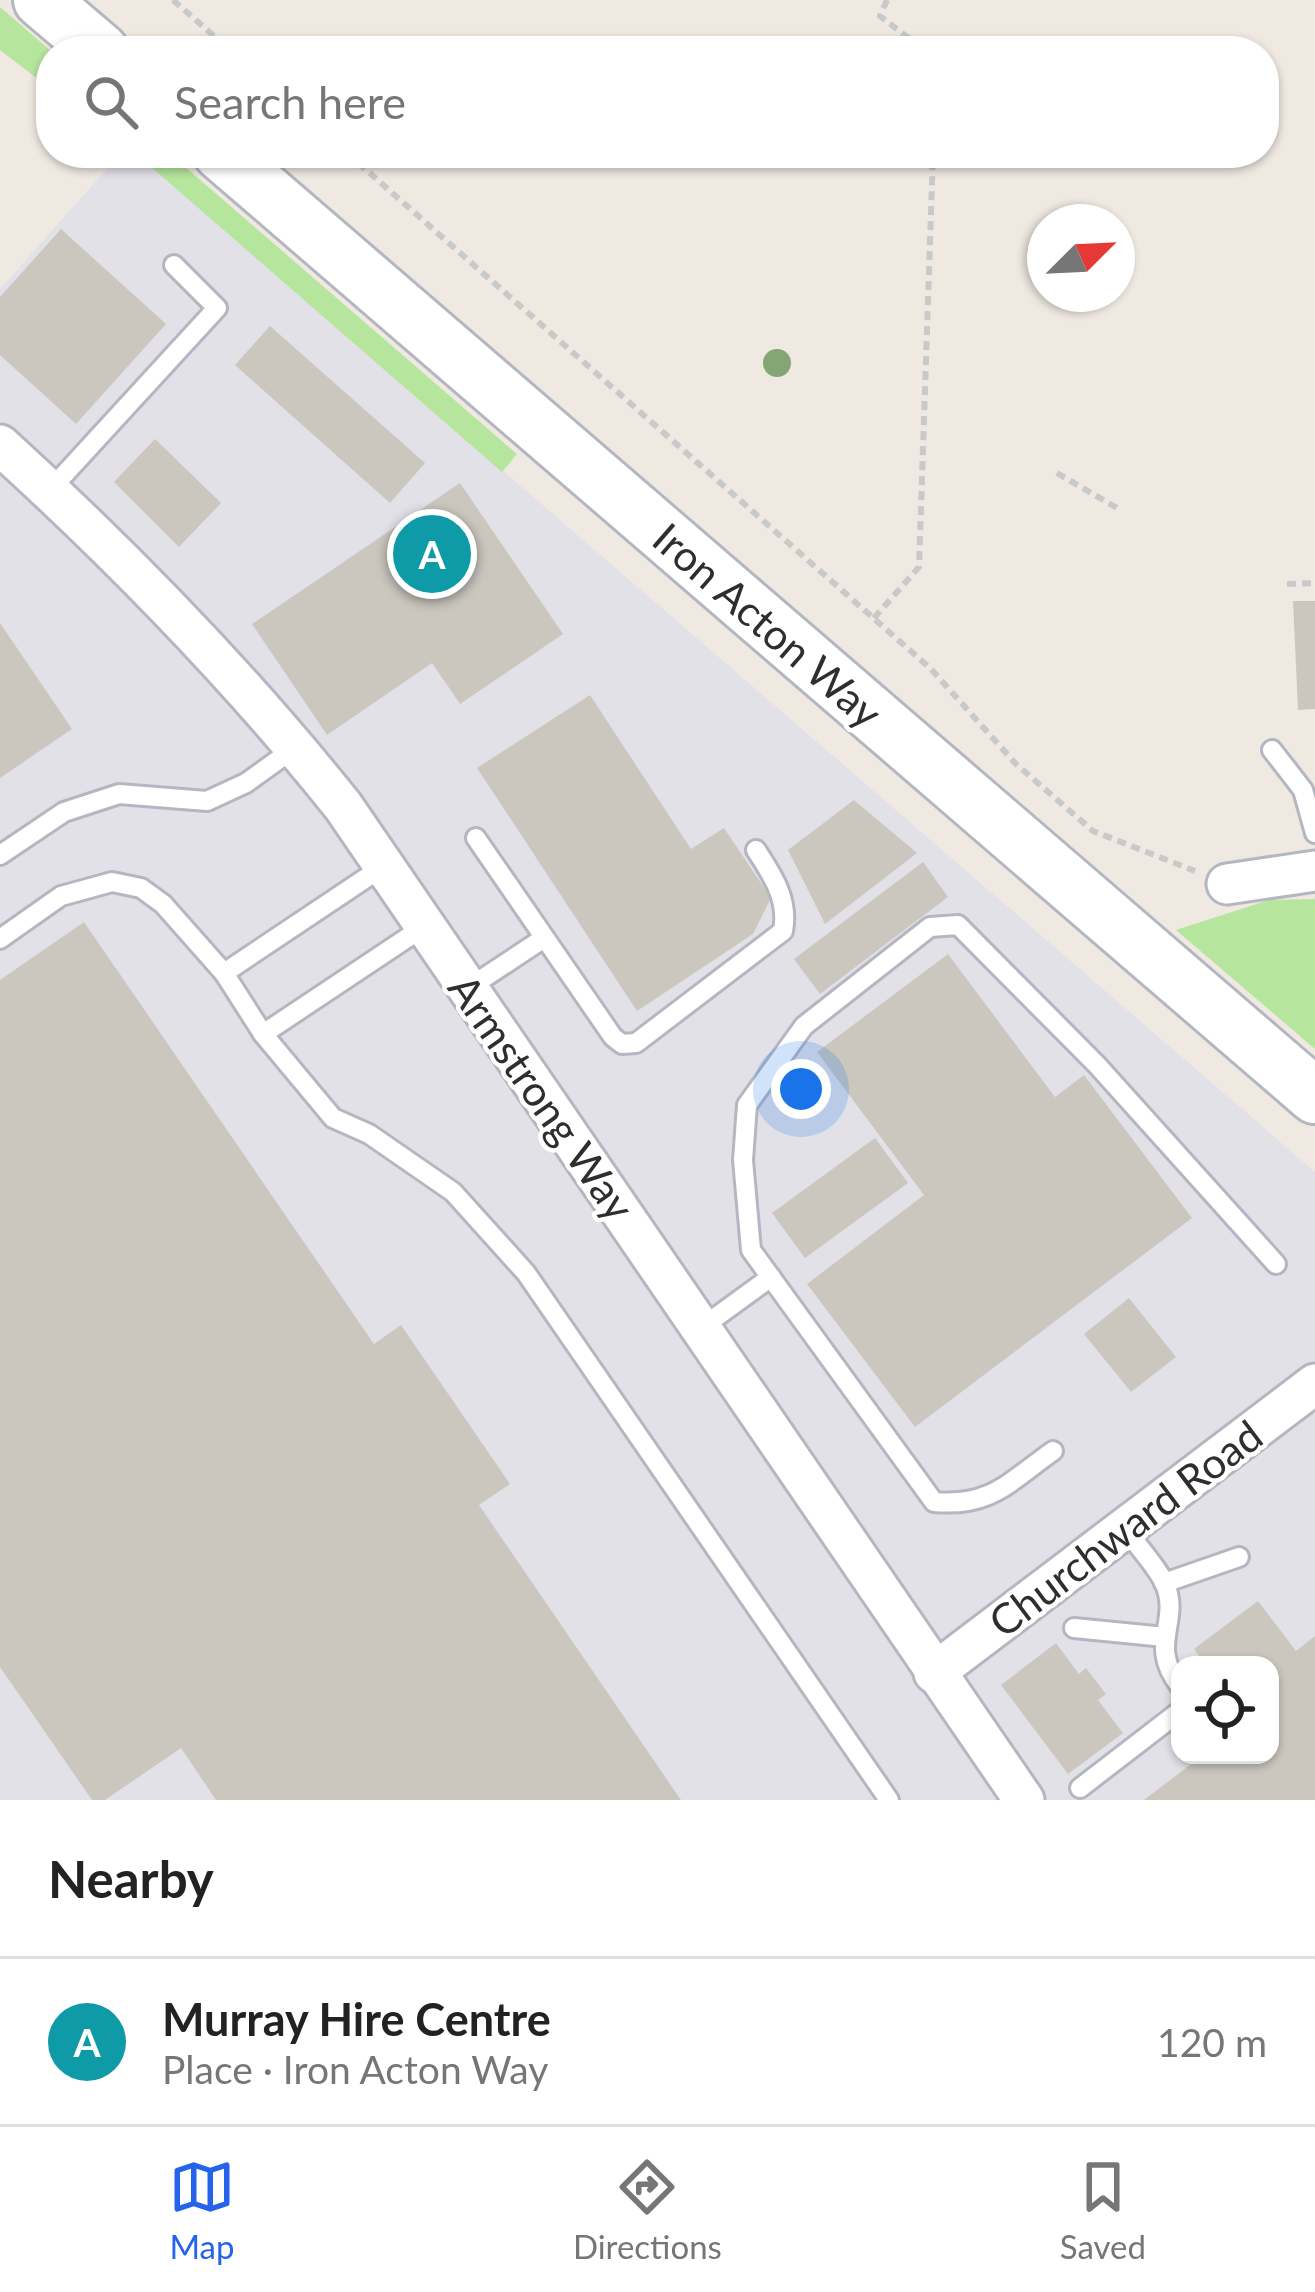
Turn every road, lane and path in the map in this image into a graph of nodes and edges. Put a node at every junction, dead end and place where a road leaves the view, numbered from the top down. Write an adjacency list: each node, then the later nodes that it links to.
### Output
1 (41, 0): 4 (main road)
2 (172, 0): 5 (path)
3 (887, 0): 6 (path)
4 (83, 36)
5 (214, 36)
6 (906, 36)
7 (238, 168): 33 (main road, Iron Acton Way)
8 (364, 168): 17 (path)
9 (932, 168): 17 (path)
10 (174, 265): 13 (lane)
11 (0, 445): 13 (street, Armstrong Way)
12 (1057, 473): 14 (path)
13 (50, 490): 18 (street, Armstrong Way)
14 (1117, 508)
15 (1315, 583): 16 (path)
16 (1287, 584)
17 (874, 619): 26 (path)
18 (296, 747): 23 (lane); 24 (street, Armstrong Way)
19 (1272, 751): 20 (lane)
20 (1315, 833)
21 (476, 838): 28 (lane)
22 (756, 850): 28 (lane)
23 (0, 855)
24 (384, 866): 27 (street, Armstrong Way); 30 (lane)
25 (1315, 872): 26 (street)
26 (1227, 884)
27 (425, 926): 31 (street, Armstrong Way); 32 (lane)
28 (544, 938): 31 (lane)
29 (0, 939): 30 (lane)
30 (224, 973): 32 (lane)
31 (467, 989): 36 (street, Armstrong Way)
32 (263, 1034): 48 (lane)
33 (1315, 1096)
34 (1276, 1264): 35 (lane)
35 (771, 1277): 36 (lane); 38 (lane)
36 (701, 1328): 45 (street, Armstrong Way)
37 (1315, 1384): 39 (street, Churchward Road)
38 (1052, 1451)
39 (1125, 1528): 41 (lane); 45 (street, Churchward Road)
40 (1239, 1556): 41 (lane)
41 (1164, 1583): 43 (lane)
42 (1074, 1628): 43 (lane)
43 (1165, 1637): 44 (lane)
44 (1171, 1670)
45 (934, 1672): 49 (street, Armstrong Way)
46 (1171, 1718): 47 (lane)
47 (1079, 1788)
48 (889, 1800)
49 (1024, 1800)

